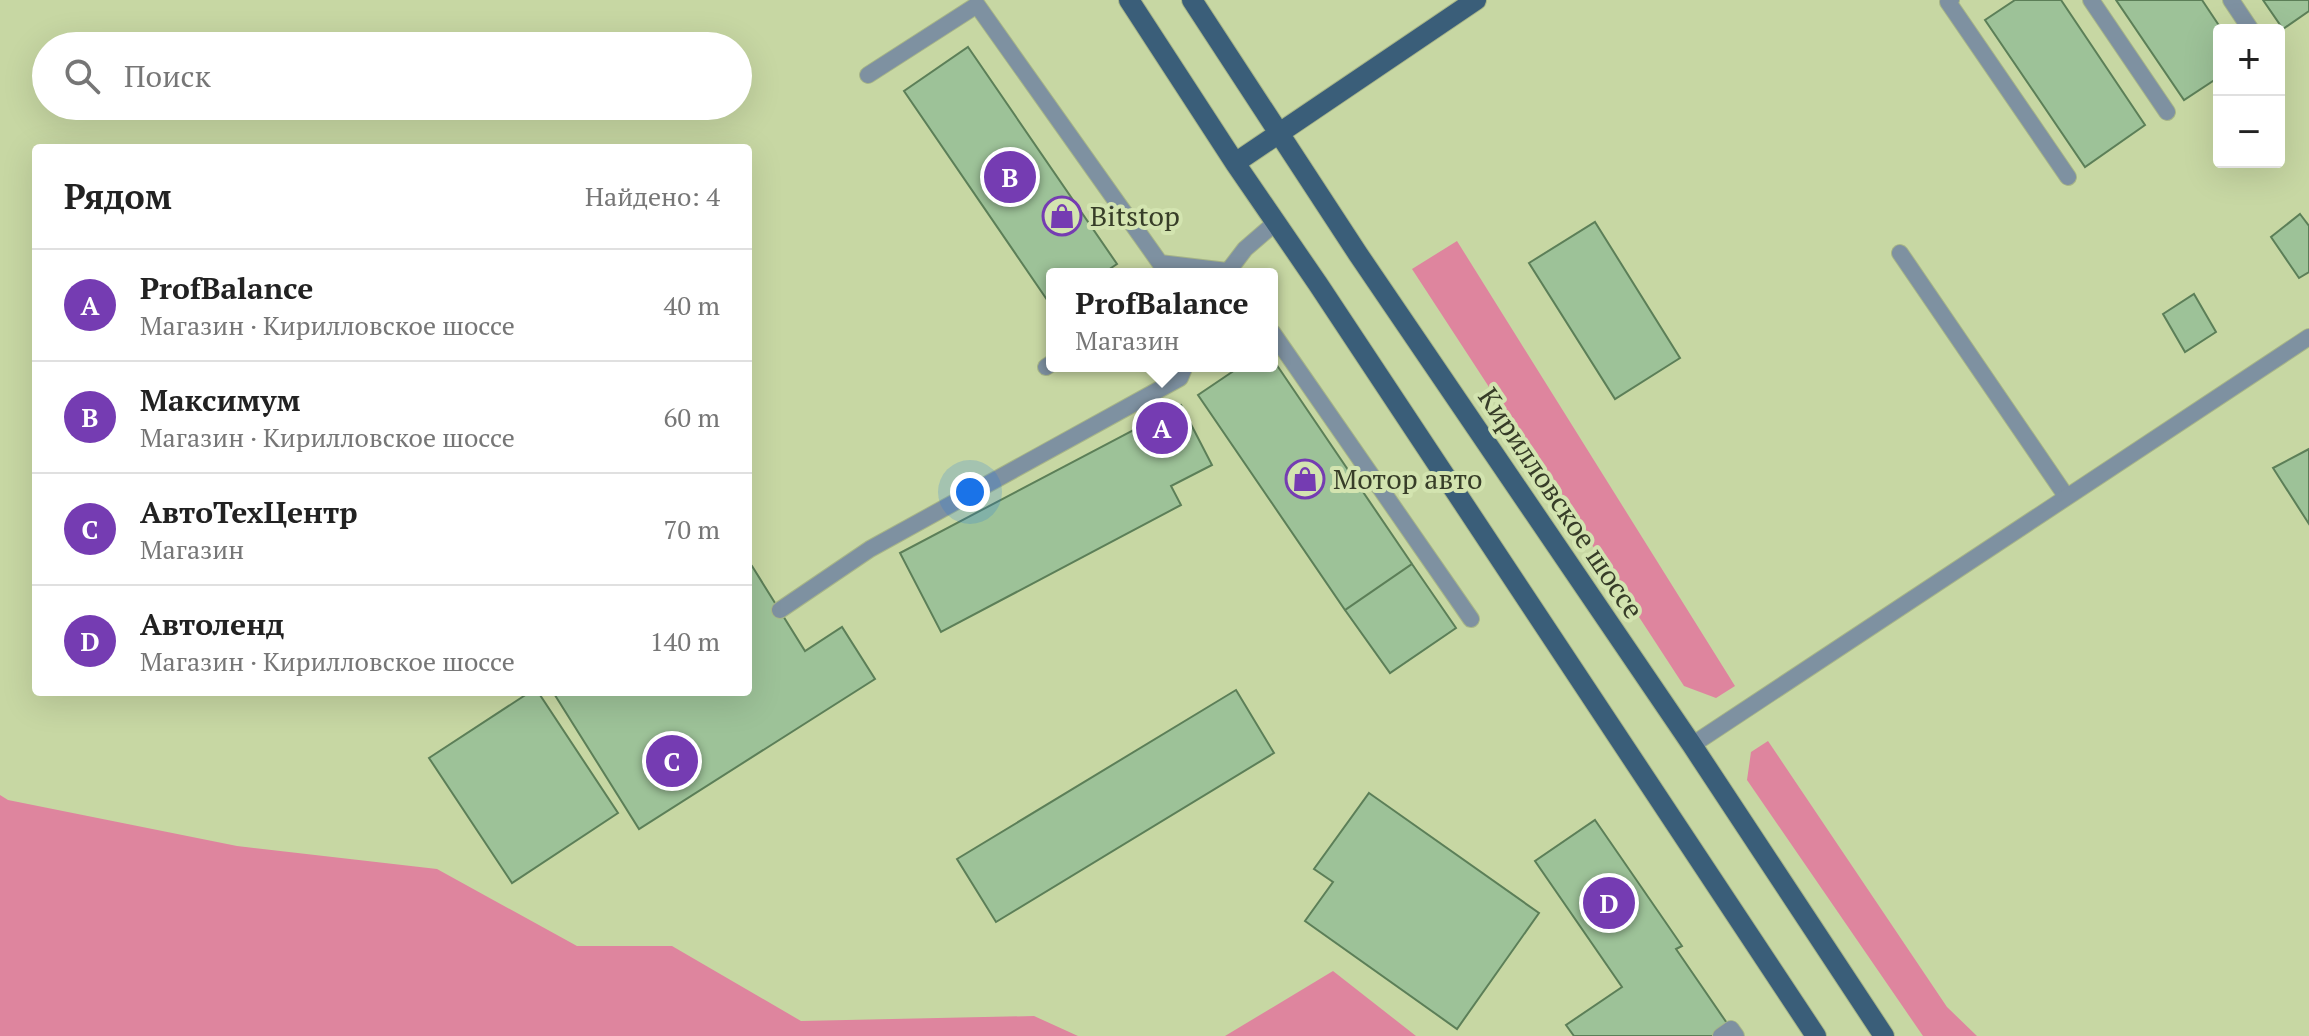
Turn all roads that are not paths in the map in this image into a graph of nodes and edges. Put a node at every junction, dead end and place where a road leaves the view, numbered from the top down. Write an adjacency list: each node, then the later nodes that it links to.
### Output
1 (1129, 0): 11 (main road)
2 (1192, 0): 10 (main road, Кирилловское шоссе)
3 (1476, 0): 10 (main road)
4 (1951, 0): 12 (street)
5 (2091, 0): 9 (street)
6 (2231, 0): 7 (street)
7 (2247, 24)
8 (868, 75): 15 (street)
9 (2167, 112)
10 (1280, 133): 11 (main road); 23 (main road, Кирилловское шоссе)
11 (1235, 163): 13 (main road)
12 (2068, 177)
13 (1275, 223): 16 (street); 26 (main road)
14 (1900, 253): 20 (street)
15 (1157, 268)
16 (1231, 268)
17 (2309, 337): 20 (street)
18 (1278, 341): 22 (street)
19 (1182, 372): 21 (street)
20 (2066, 496): 23 (street)
21 (780, 610)
22 (1471, 619)
23 (1692, 745): 27 (main road, Кирилловское шоссе)
24 (1721, 1036): 25 (street)
25 (1736, 1036)
26 (1816, 1036)
27 (1884, 1036)

